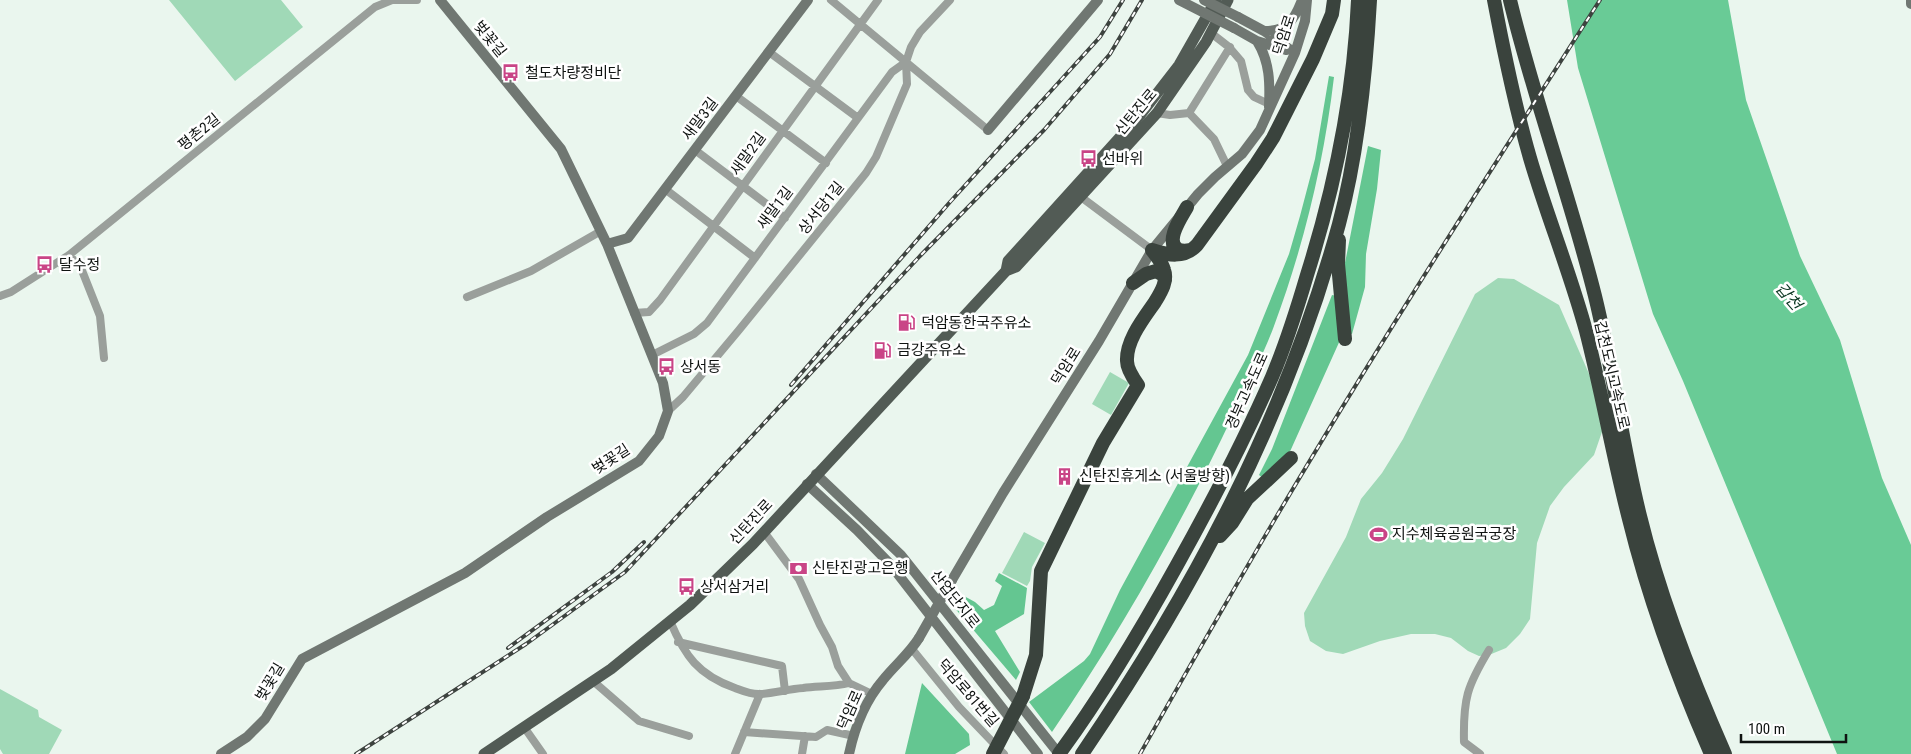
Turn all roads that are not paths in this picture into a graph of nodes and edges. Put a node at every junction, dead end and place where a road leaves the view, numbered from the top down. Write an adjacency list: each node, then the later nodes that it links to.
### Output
1 (417, 0): 51 (street, 평촌2길)
2 (440, 0): 47 (street, 벚꽃길)
3 (808, 0): 26 (street, 새말3길)
4 (831, 0): 21 (street)
5 (878, 0): 21 (street, 새말2길)
6 (950, 0): 28 (street, 상서당1길)
7 (1098, 0): 36 (street)
8 (1179, 0): 24 (street, bridge)
9 (1204, 0): 22 (street, bridge)
10 (1216, 0): 42 (main road, 신탄진로)
11 (1228, 0): 23 (main road, 신탄진로)
12 (1302, 0): 22 (street)
13 (1307, 0): 27 (street, 덕암로)
14 (1334, 0): 49 (highway)
15 (1358, 0): 81 (highway, 경부고속도로)
16 (1370, 0): 45 (highway, 경부고속도로)
17 (1494, 0): 93 (highway, 갑천도시고속도로)
18 (1510, 0): 94 (highway, 갑천도시고속도로)
19 (1910, 0): 20 (street)
20 (1911, 4)
21 (860, 24): 28 (street); 29 (street, 새말2길)
22 (1264, 31): 27 (street)
23 (1211, 33): 25 (street); 32 (main road, 신탄진로)
24 (1257, 41): 27 (street); 31 (street)
25 (1230, 47): 31 (street); 33 (street)
26 (769, 52): 29 (street); 30 (street, 새말3길)
27 (1295, 53): 31 (street, 덕암로)
28 (906, 62): 34 (street, 새말1길); 36 (street); 61 (street, 상서당1길)
29 (815, 87): 34 (street); 35 (street, 새말2길)
30 (736, 96): 35 (street); 37 (street, 새말3길)
31 (1269, 109): 39 (street, 덕암로)
32 (1157, 113): 33 (street); 42 (main road, 신탄진로)
33 (1189, 113): 39 (street)
34 (858, 118): 38 (street, 새말1길)
35 (783, 130): 38 (street); 40 (street, 새말2길)
36 (988, 130)
37 (695, 150): 40 (street); 41 (street, 새말3길)
38 (826, 162): 44 (street, 새말1길)
39 (1227, 166): 43 (street, 덕암로)
40 (742, 185): 44 (street); 46 (street, 새말2길)
41 (665, 189): 46 (street); 48 (street, 새말3길)
42 (1077, 194): 50 (street); 63 (main road, 신탄진로)
43 (1187, 207): 49 (highway); 50 (street, 덕암로)
44 (785, 218): 52 (street, 새말1길)
45 (1339, 223): 58 (highway); 66 (highway, 경부고속도로)
46 (713, 226): 52 (street); 57 (street, 새말2길)
47 (601, 231): 48 (street, 벚꽃길); 56 (street)
48 (607, 244): 57 (street, 벚꽃길)
49 (1194, 249): 50 (highway)
50 (1152, 250): 53 (highway); 54 (street, 덕암로)
51 (69, 255): 55 (street, 평촌2길); 60 (street)
52 (755, 258): 59 (street, 새말1길)
53 (1165, 280): 54 (highway); 88 (highway, bridge)
54 (1133, 283): 69 (street, 덕암로, bridge)
55 (0, 296)
56 (467, 297)
57 (634, 313): 59 (street, 벚꽃길)
58 (1345, 339)
59 (652, 355): 61 (street, 벚꽃길)
60 (104, 358)
61 (668, 411): 82 (street, 벚꽃길)
62 (1291, 458): 66 (highway)
63 (816, 474): 64 (main road, 신탄진로); 81 (street, 산업단지로)
64 (807, 484): 65 (main road, 신탄진로); 90 (street, 산업단지로)
65 (764, 532): 67 (main road, 신탄진로); 72 (street)
66 (1206, 552): 91 (highway, 경부고속도로)
67 (670, 622): 68 (street); 71 (main road, 신탄진로)
68 (678, 642): 73 (street); 74 (street)
69 (912, 649): 75 (street, 덕암로); 89 (street, 덕암로81번길)
70 (1490, 650): 92 (street)
71 (593, 681): 76 (main road, 신탄진로); 78 (street)
72 (849, 683): 73 (street); 75 (street)
73 (785, 691): 74 (street)
74 (760, 694): 77 (street)
75 (872, 694): 80 (street, 덕암로)
76 (524, 727): 83 (main road, 신탄진로); 84 (street)
77 (744, 732): 79 (street); 85 (street)
78 (689, 736)
79 (805, 736): 80 (street); 86 (street)
80 (854, 736): 87 (street, 덕암로)
81 (1061, 751)
82 (220, 754)
83 (484, 754)
84 (543, 754)
85 (735, 754)
86 (802, 754)
87 (849, 754)
88 (993, 754)
89 (1004, 754)
90 (1038, 754)
91 (1082, 754)
92 (1480, 754)
93 (1711, 754)
94 (1724, 754)

